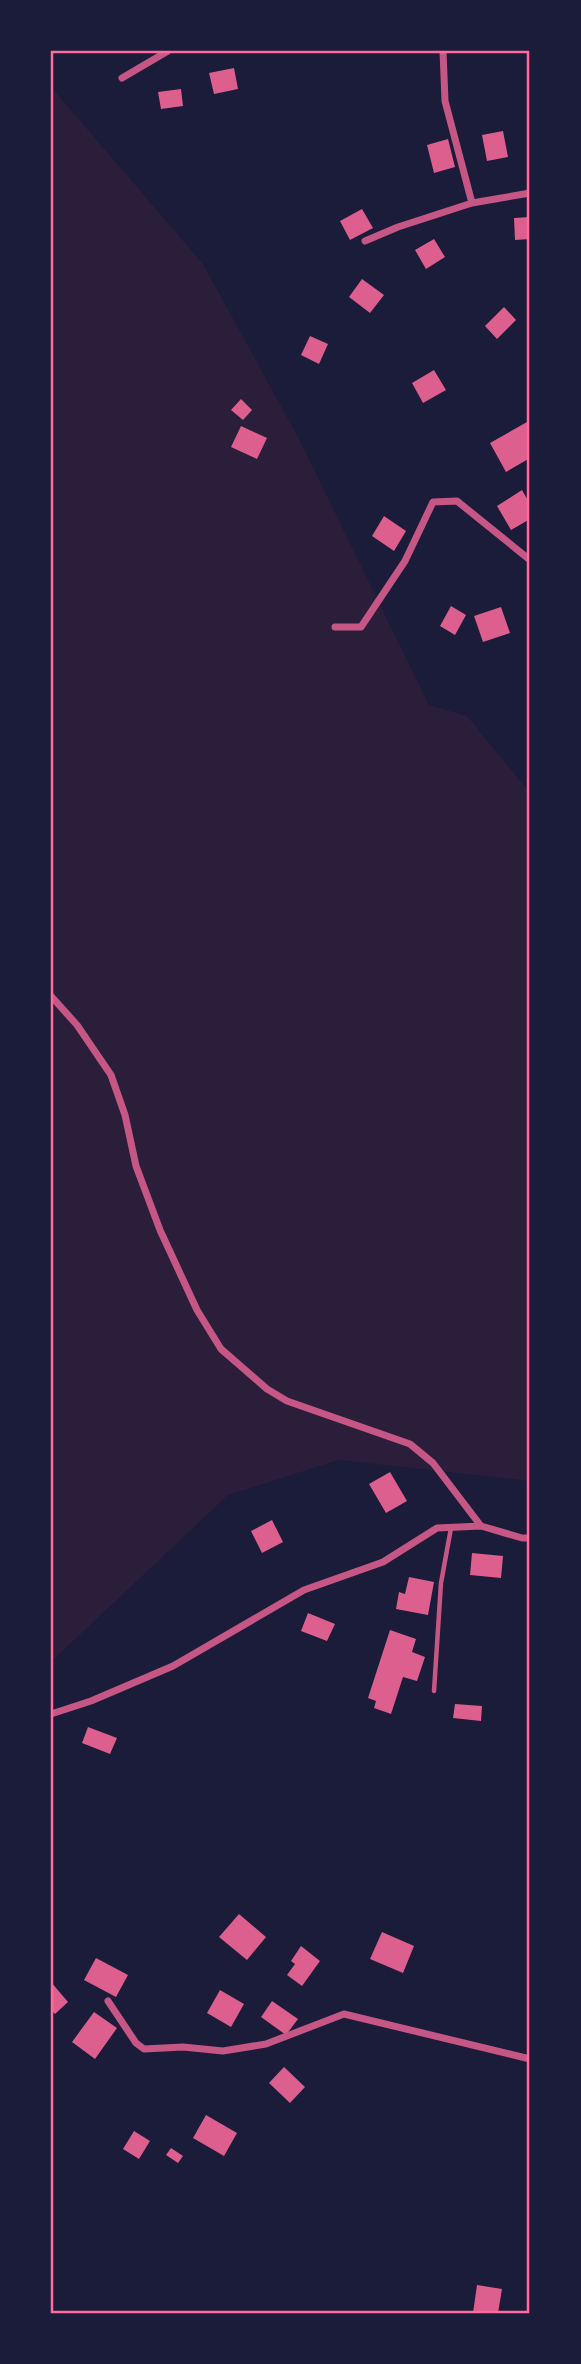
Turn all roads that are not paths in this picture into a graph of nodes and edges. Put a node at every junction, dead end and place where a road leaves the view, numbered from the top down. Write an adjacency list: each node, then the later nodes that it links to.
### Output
1 (168, 51): 3 (street)
2 (443, 51): 5 (street)
3 (122, 78)
4 (530, 193): 5 (street)
5 (472, 203): 6 (street)
6 (366, 241)
7 (530, 560): 8 (street)
8 (335, 627)
9 (51, 996): 10 (street)
10 (481, 1526): 11 (street); 12 (street)
11 (451, 1527): 13 (lane); 14 (street)
12 (530, 1538)
13 (434, 1691)
14 (51, 1714)
15 (108, 2001): 16 (street)
16 (530, 2059)

